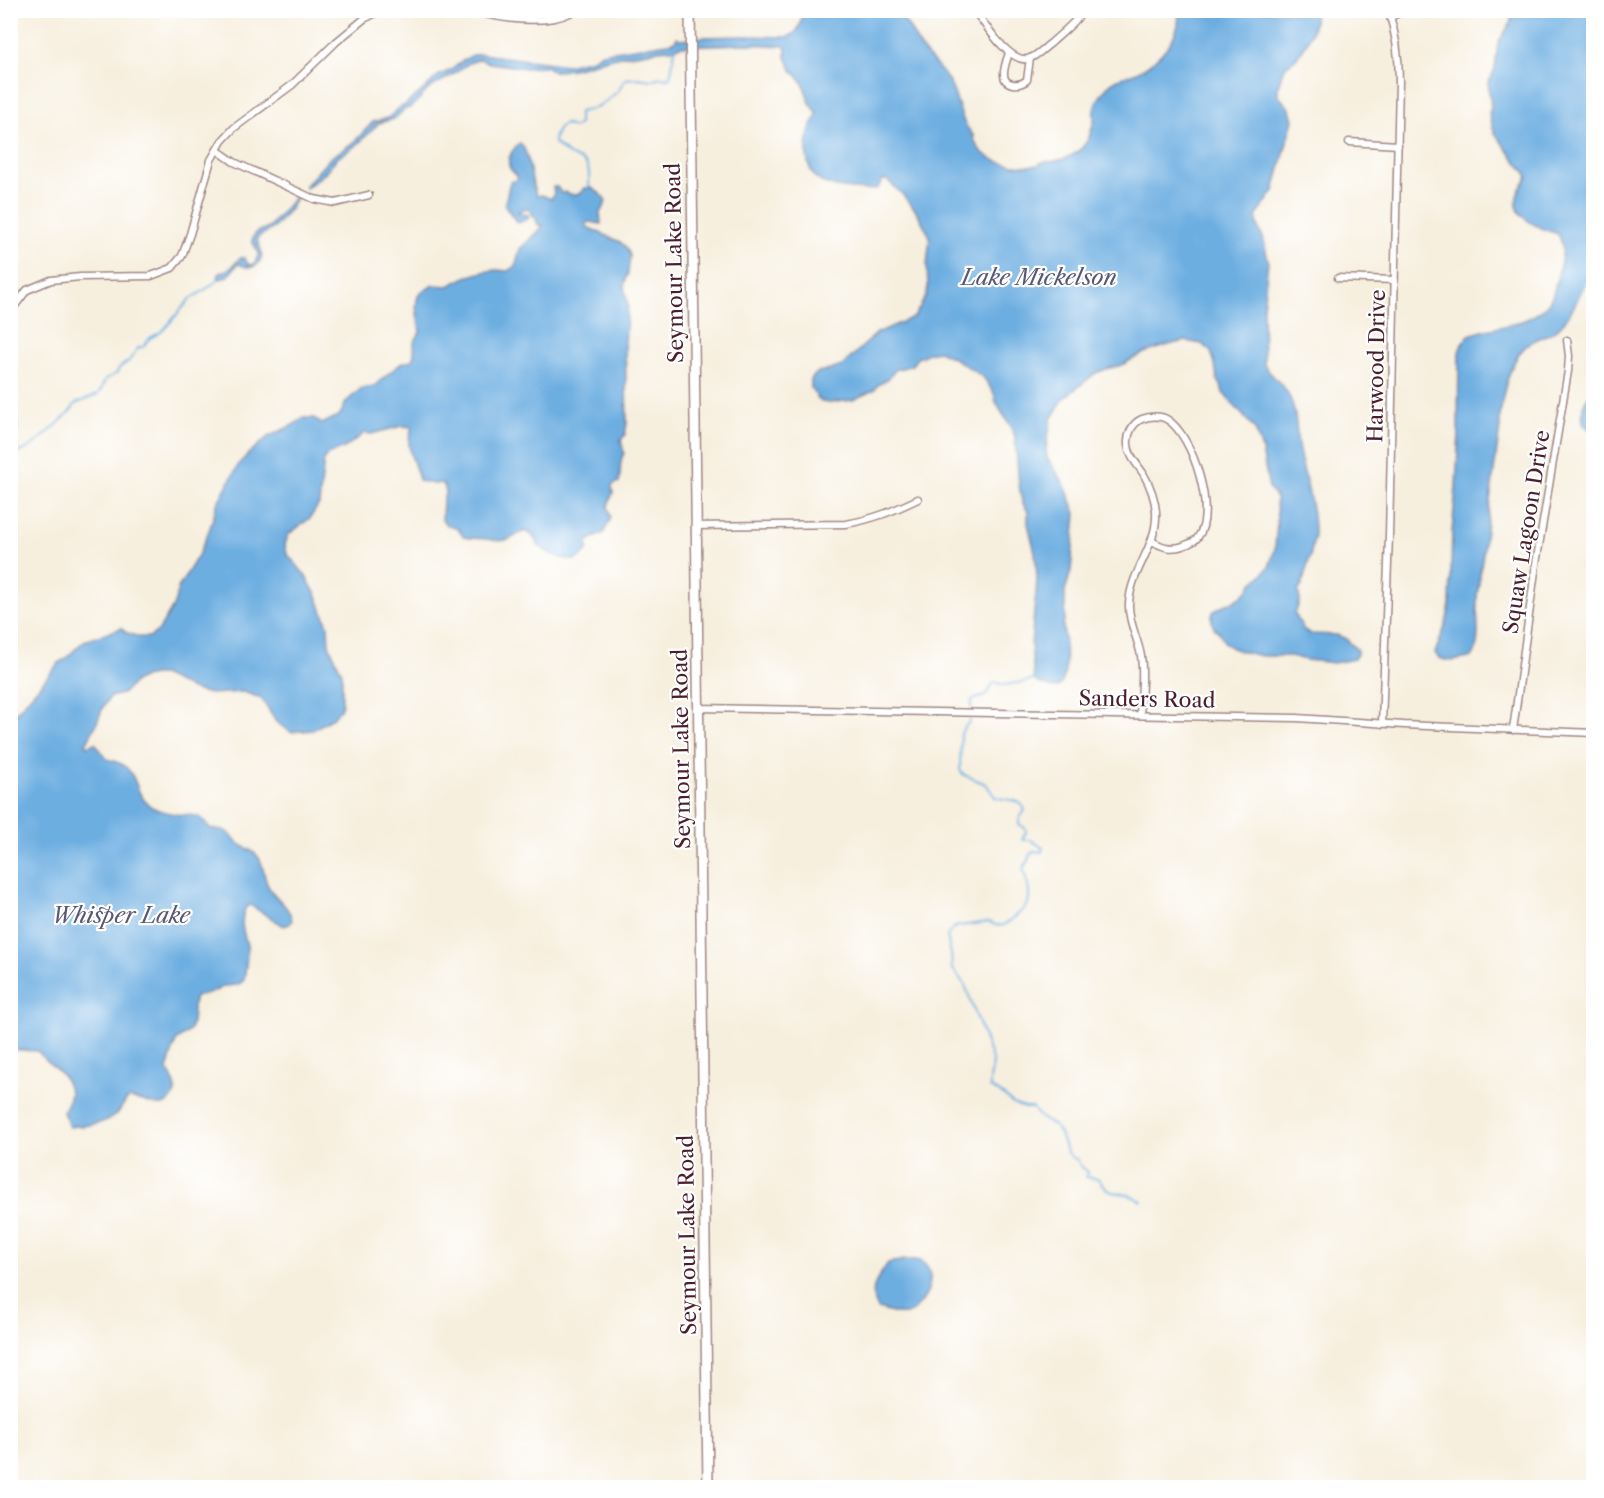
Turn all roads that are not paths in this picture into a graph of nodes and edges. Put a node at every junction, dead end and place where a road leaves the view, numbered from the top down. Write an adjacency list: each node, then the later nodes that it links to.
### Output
1 (382, 10): 13 (street)
2 (467, 10): 3 (street)
3 (577, 10)
4 (690, 10): 22 (street, Seymour Lake Road)
5 (975, 10): 9 (street)
6 (1084, 10): 10 (street)
7 (1398, 10): 8 (street)
8 (1389, 14): 12 (street, Harwood Drive)
9 (1009, 53): 10 (street); 10 (street)
10 (1030, 58)
11 (1349, 142): 12 (street)
12 (1398, 145): 16 (street, Harwood Drive)
13 (217, 150): 14 (street); 17 (street)
14 (369, 195)
15 (1338, 278): 16 (street)
16 (1394, 280): 26 (street, Harwood Drive)
17 (10, 317)
18 (1567, 340): 27 (street, Squaw Lagoon Drive)
19 (10, 387): 21 (street)
20 (918, 499): 22 (street)
21 (10, 511)
22 (696, 526): 24 (street, Seymour Lake Road)
23 (1152, 541): 23 (street); 25 (street)
24 (699, 708): 25 (street, Sanders Road); 29 (street, Seymour Lake Road)
25 (1140, 715): 26 (street, Sanders Road)
26 (1382, 724): 27 (street, Sanders Road)
27 (1513, 730): 28 (street, Sanders Road)
28 (1593, 733)
29 (708, 1488)

